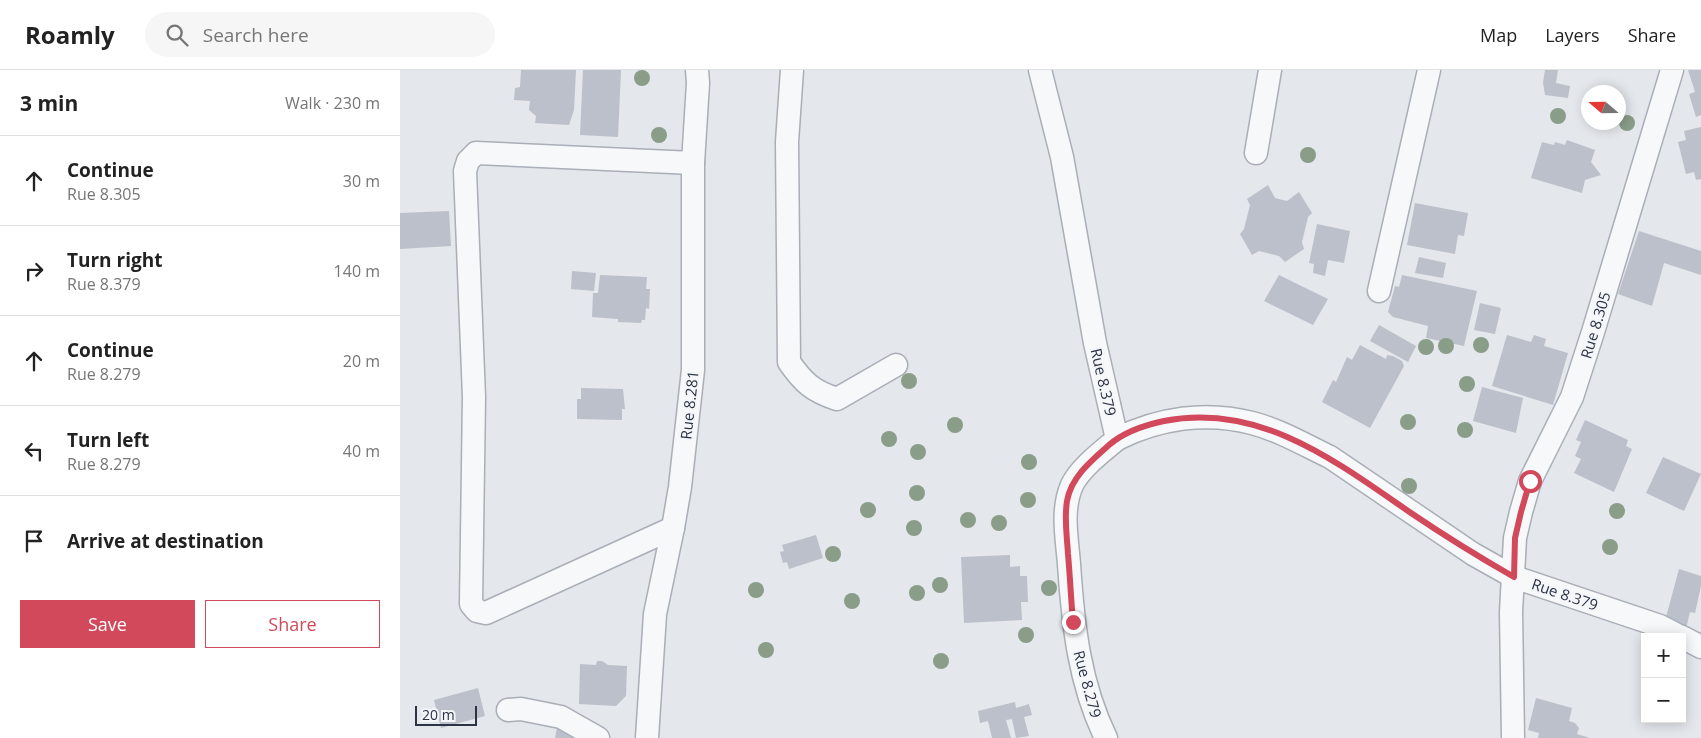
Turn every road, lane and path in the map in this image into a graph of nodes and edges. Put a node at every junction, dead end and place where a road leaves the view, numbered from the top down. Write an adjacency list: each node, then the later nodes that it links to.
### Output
1 (697, 70): 8 (street, Rue 8.281)
2 (792, 70): 10 (street)
3 (1040, 70): 11 (street, Rue 8.379)
4 (1270, 70): 7 (street)
5 (1429, 70): 9 (street)
6 (1672, 70): 13 (street, Rue 8.305)
7 (1256, 153)
8 (693, 163): 12 (street, Rue 8.281); 12 (street)
9 (1379, 292)
10 (896, 365)
11 (1117, 439): 13 (street, Rue 8.379); 20 (street, Rue 8.279)
12 (673, 528): 19 (street, Rue 8.281)
13 (1514, 577): 14 (street, Rue 8.379); 21 (street, Rue 8.305)
14 (1674, 633)
15 (1686, 639): 16 (street, Rue 8.379)
16 (1701, 647)
17 (508, 710): 18 (street)
18 (598, 738)
19 (647, 738)
20 (1106, 738)
21 (1513, 738)

